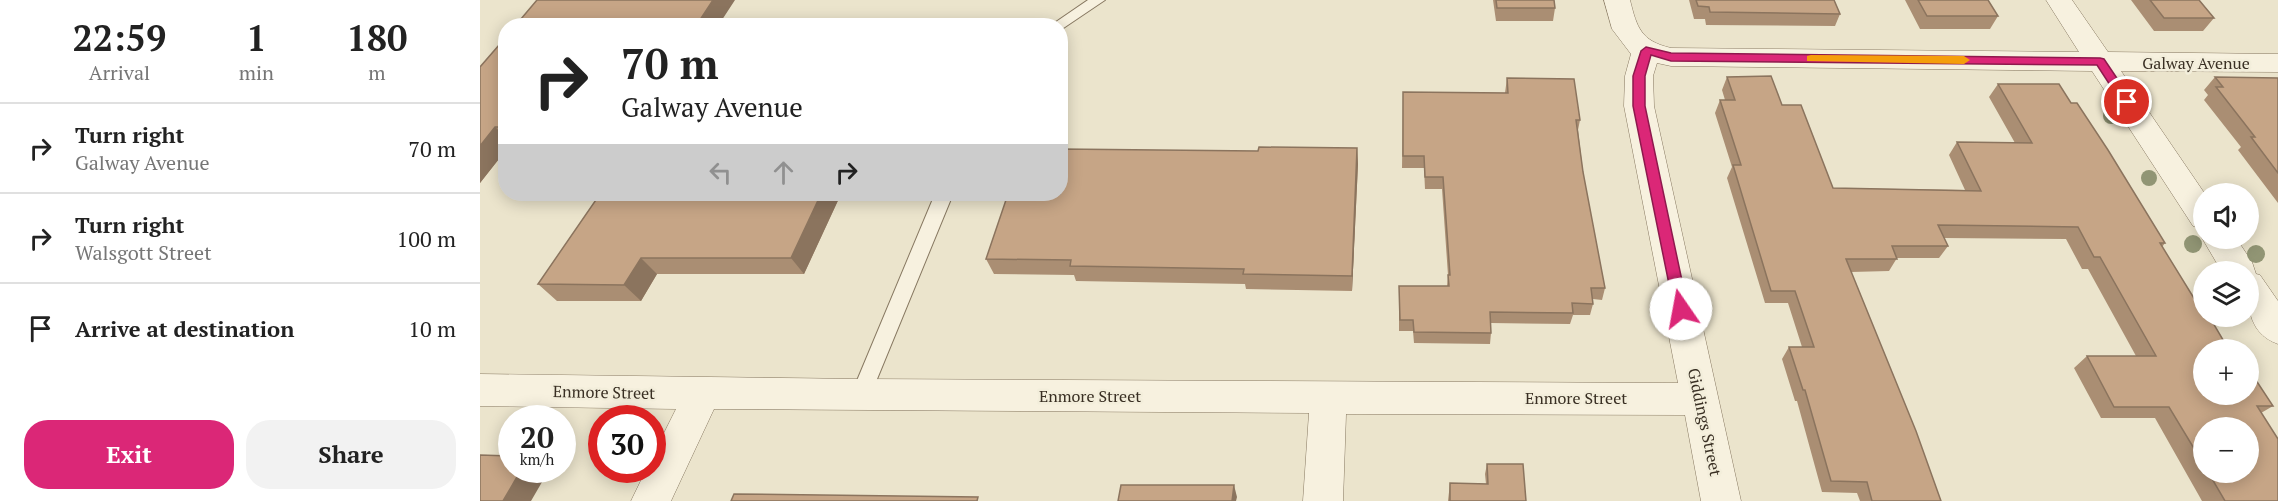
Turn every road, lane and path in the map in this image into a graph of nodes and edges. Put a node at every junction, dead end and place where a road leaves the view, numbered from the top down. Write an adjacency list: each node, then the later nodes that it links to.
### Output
1 (1098, 0): 4 (lane)
2 (1617, 0): 5 (street)
3 (2059, 0): 6 (street)
4 (1068, 19)
5 (1646, 51): 6 (street, Galway Avenue); 16 (street, Giddings Street)
6 (2100, 62): 7 (street, Galway Avenue); 9 (street)
7 (2278, 63)
8 (941, 201): 14 (lane)
9 (2193, 201)
10 (2259, 301): 11 (street)
11 (2278, 329)
12 (480, 390): 13 (street, Enmore Street)
13 (703, 393): 14 (street, Enmore Street); 17 (street)
14 (861, 395): 15 (street, Enmore Street)
15 (1328, 398): 16 (street, Enmore Street); 18 (street)
16 (1700, 399): 19 (street, Giddings Street)
17 (651, 501)
18 (1323, 501)
19 (1721, 501)

